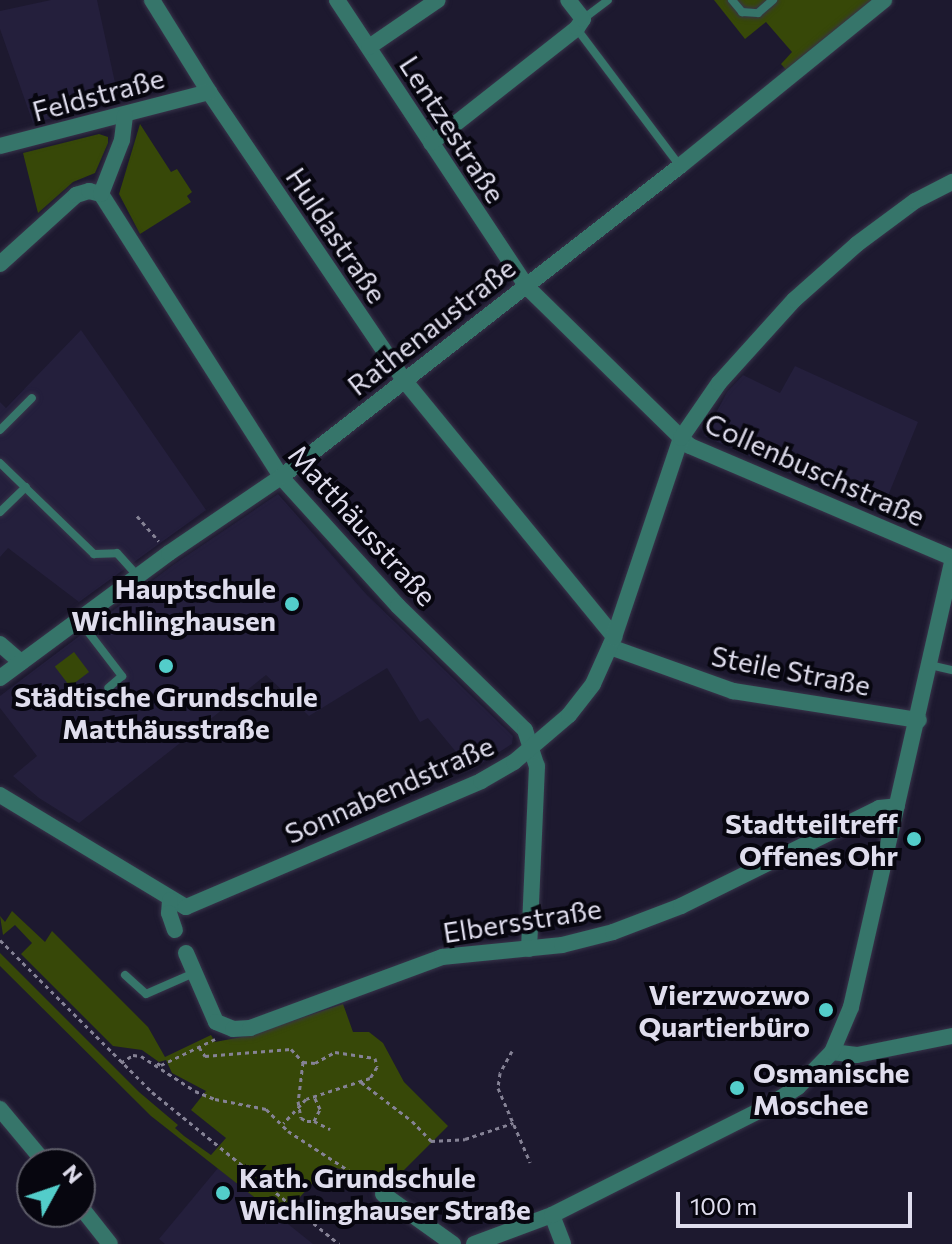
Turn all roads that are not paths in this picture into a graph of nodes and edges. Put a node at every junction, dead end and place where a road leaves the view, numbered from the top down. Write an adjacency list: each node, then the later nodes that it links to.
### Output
1 (152, 0): 11 (street, Huldastraße)
2 (337, 0): 10 (street, Lentzestraße)
3 (438, 0): 10 (street)
4 (568, 0): 9 (street)
5 (608, 0): 9 (lane)
6 (732, 0): 7 (lane)
7 (773, 0)
8 (884, 0): 15 (street, Rathenaustraße)
9 (580, 23): 13 (street); 15 (lane)
10 (369, 47): 13 (street, Lentzestraße)
11 (209, 92): 12 (street, Feldstraße); 20 (street, Huldastraße)
12 (125, 115): 14 (street, Feldstraße); 17 (street)
13 (431, 143): 19 (street, Lentzestraße)
14 (0, 146)
15 (680, 166): 19 (street, Rathenaustraße)
16 (952, 182): 23 (street, Sonnabendstraße)
17 (101, 194): 18 (street); 25 (street, Matthäusstraße)
18 (0, 264)
19 (526, 286): 20 (street, Rathenaustraße); 23 (street, Collenbuschstraße)
20 (404, 380): 25 (street, Rathenaustraße); 31 (street, Huldastraße)
21 (32, 398): 22 (lane)
22 (0, 430)
23 (681, 438): 28 (street, Collenbuschstraße); 31 (street, Sonnabendstraße)
24 (0, 463): 26 (lane)
25 (281, 477): 29 (street, Rathenaustraße); 39 (street, Matthäusstraße)
26 (26, 487): 27 (lane); 29 (lane)
27 (0, 512)
28 (952, 560): 34 (street)
29 (138, 576): 30 (street, Rathenaustraße)
30 (78, 620): 33 (street, Rathenaustraße); 37 (lane)
31 (612, 642): 38 (street, Steile Straße); 39 (street, Sonnabendstraße)
32 (0, 644): 33 (street)
33 (21, 662): 36 (street, Rathenaustraße)
34 (930, 665): 35 (lane); 38 (street)
35 (952, 670)
36 (0, 678)
37 (108, 688)
38 (919, 720): 41 (street)
39 (532, 749): 42 (street, Sonnabendstraße); 44 (street)
40 (0, 795): 42 (street)
41 (897, 806): 44 (street, Elbersstraße); 49 (street)
42 (170, 900): 43 (street)
43 (175, 930)
44 (529, 949): 46 (street, Elbersstraße)
45 (186, 953): 46 (street, Elbersstraße)
46 (194, 973): 47 (lane)
47 (125, 975)
48 (952, 1036): 49 (street)
49 (832, 1052): 53 (street)
50 (0, 1109): 51 (street)
51 (33, 1148)
52 (383, 1194): 56 (street)
53 (552, 1215): 57 (street); 58 (street)
54 (96, 1226): 55 (street)
55 (110, 1244)
56 (453, 1244)
57 (474, 1244)
58 (563, 1244)

